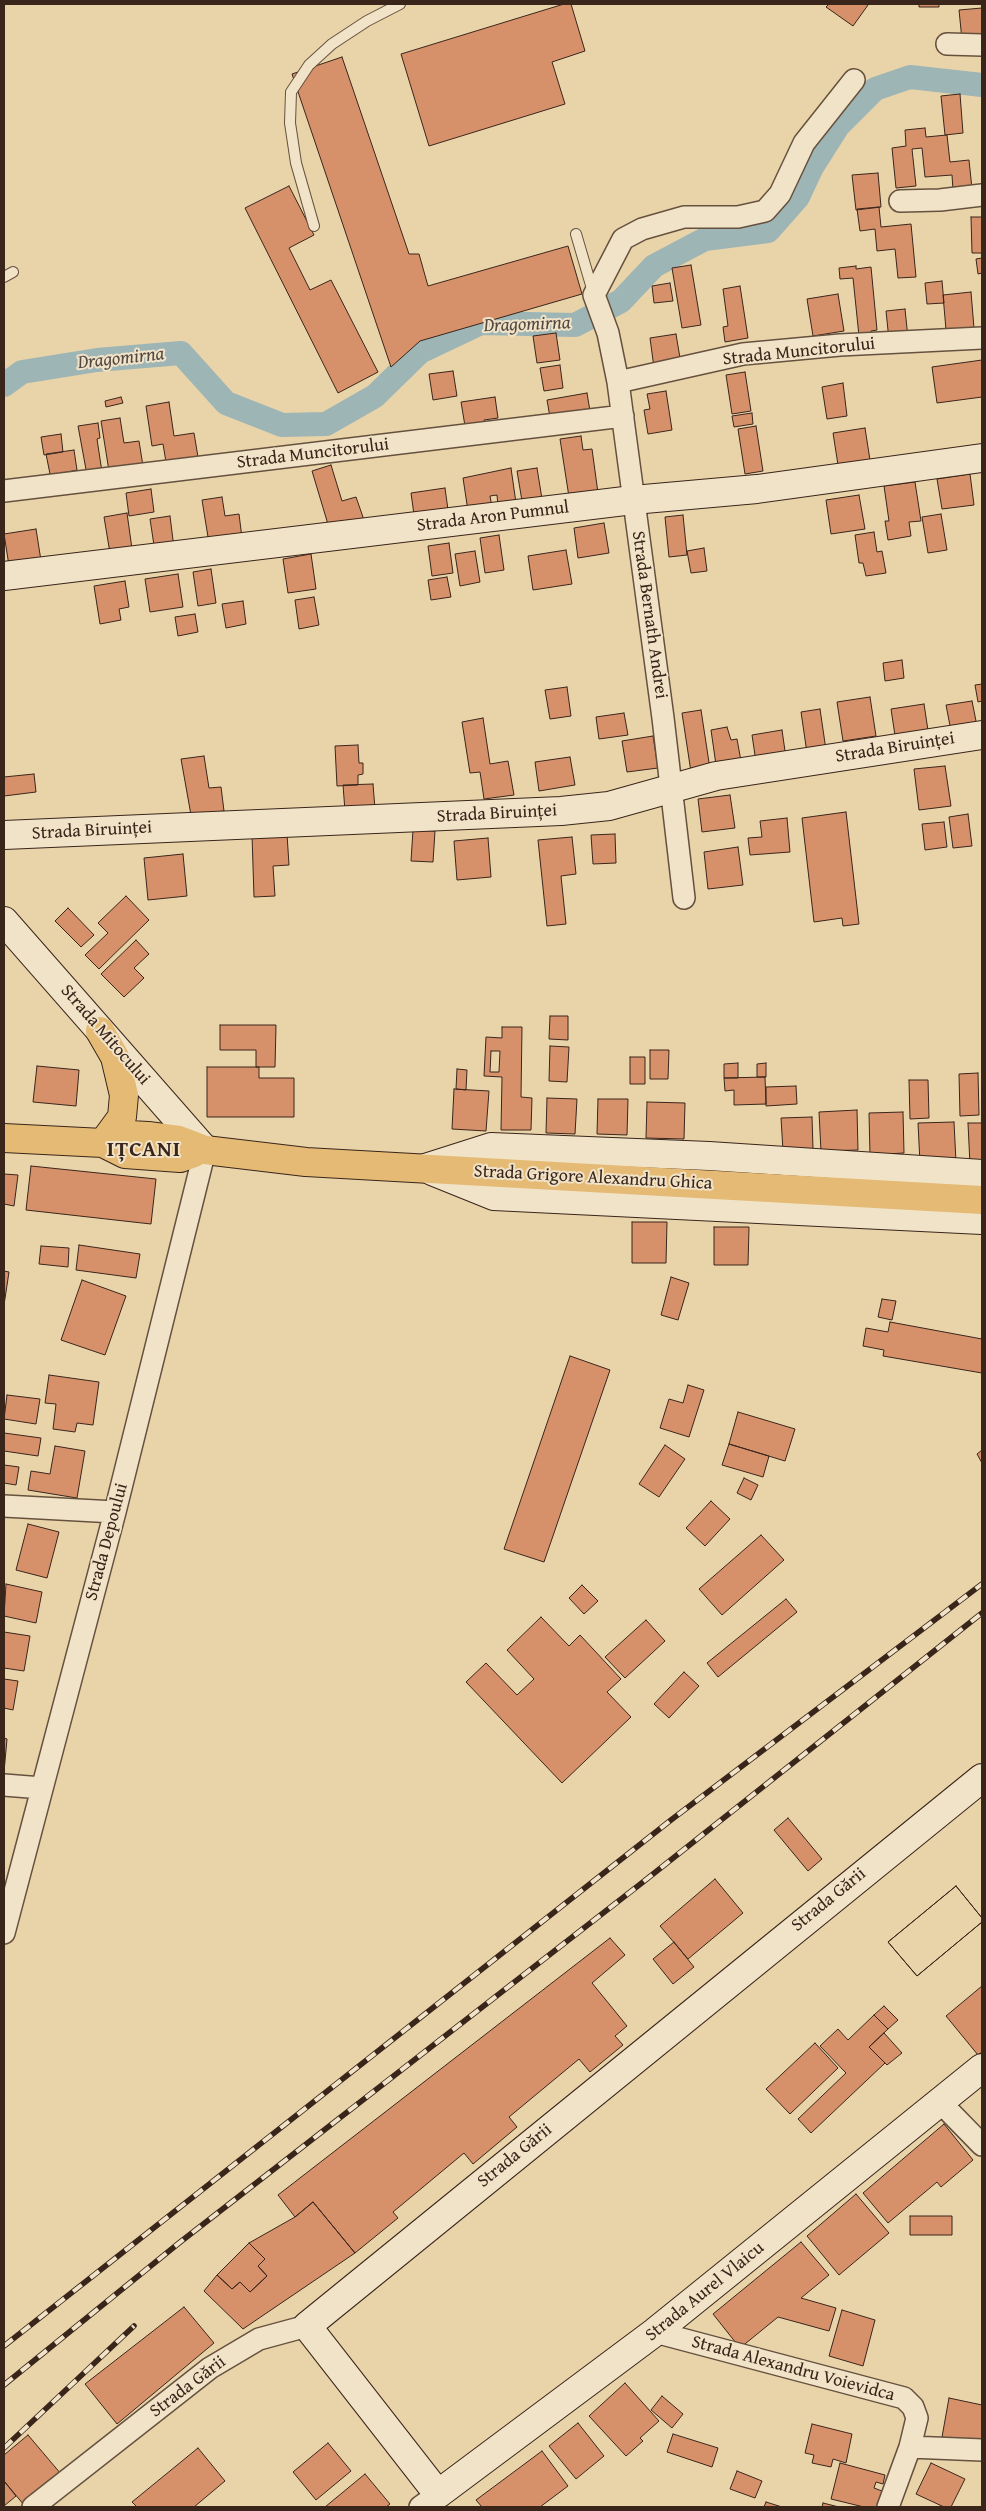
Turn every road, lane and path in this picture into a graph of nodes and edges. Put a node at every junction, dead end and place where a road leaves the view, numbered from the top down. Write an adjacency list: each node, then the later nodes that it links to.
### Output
1 (400, 4): 7 (lane)
2 (946, 44): 3 (street)
3 (982, 45)
4 (854, 80): 9 (street)
5 (982, 195): 6 (street)
6 (900, 200)
7 (314, 226)
8 (576, 234): 9 (lane)
9 (594, 295): 11 (street, Strada Bernath Andrei)
10 (982, 338): 11 (street, Strada Muncitorului)
11 (618, 382): 12 (street, Strada Bernath Andrei)
12 (623, 416): 14 (street, Strada Muncitorului); 15 (street, Strada Bernath Andrei)
13 (982, 458): 15 (street, Strada Aron Pumnul)
14 (4, 491)
15 (633, 500): 16 (street, Strada Aron Pumnul); 18 (street, Strada Bernath Andrei)
16 (4, 576)
17 (982, 735): 18 (street, Strada Biruinței)
18 (670, 787): 19 (street, Strada Biruinței); 20 (street, Strada Bernath Andrei)
19 (4, 836)
20 (684, 898)
21 (4, 921): 22 (street, Strada Mitocului)
22 (100, 1031): 24 (main road); 25 (street, Strada Mitocului)
23 (4, 1138): 24 (main road, Strada Grigore Alexandru Ghica)
24 (103, 1143): 25 (main road, Strada Grigore Alexandru Ghica)
25 (205, 1150): 26 (main road, Strada Grigore Alexandru Ghica); 31 (street, Strada Depoului)
26 (424, 1168): 27 (street); 28 (main road, Strada Grigore Alexandru Ghica); 29 (street)
27 (982, 1174)
28 (982, 1200)
29 (982, 1220)
30 (4, 1506): 31 (street)
31 (115, 1512): 34 (street, Strada Depoului)
32 (982, 1778): 40 (street, Strada Gării)
33 (4, 1785): 34 (street)
34 (42, 1788): 35 (street, Strada Depoului)
35 (12, 1875): 36 (street, Strada Depoului)
36 (4, 1932)
37 (982, 2068): 38 (street, Strada Aurel Vlaicu)
38 (941, 2102): 39 (street); 41 (street, Strada Aurel Vlaicu)
39 (982, 2145)
40 (307, 2326): 44 (street); 45 (street, Strada Gării)
41 (655, 2332): 42 (street, Strada Alexandru Voievidca); 44 (street, Strada Aurel Vlaicu)
42 (910, 2447): 43 (street); 46 (street, Strada Alexandru Voievidca)
43 (982, 2450)
44 (429, 2501)
45 (33, 2507)
46 (888, 2507)

